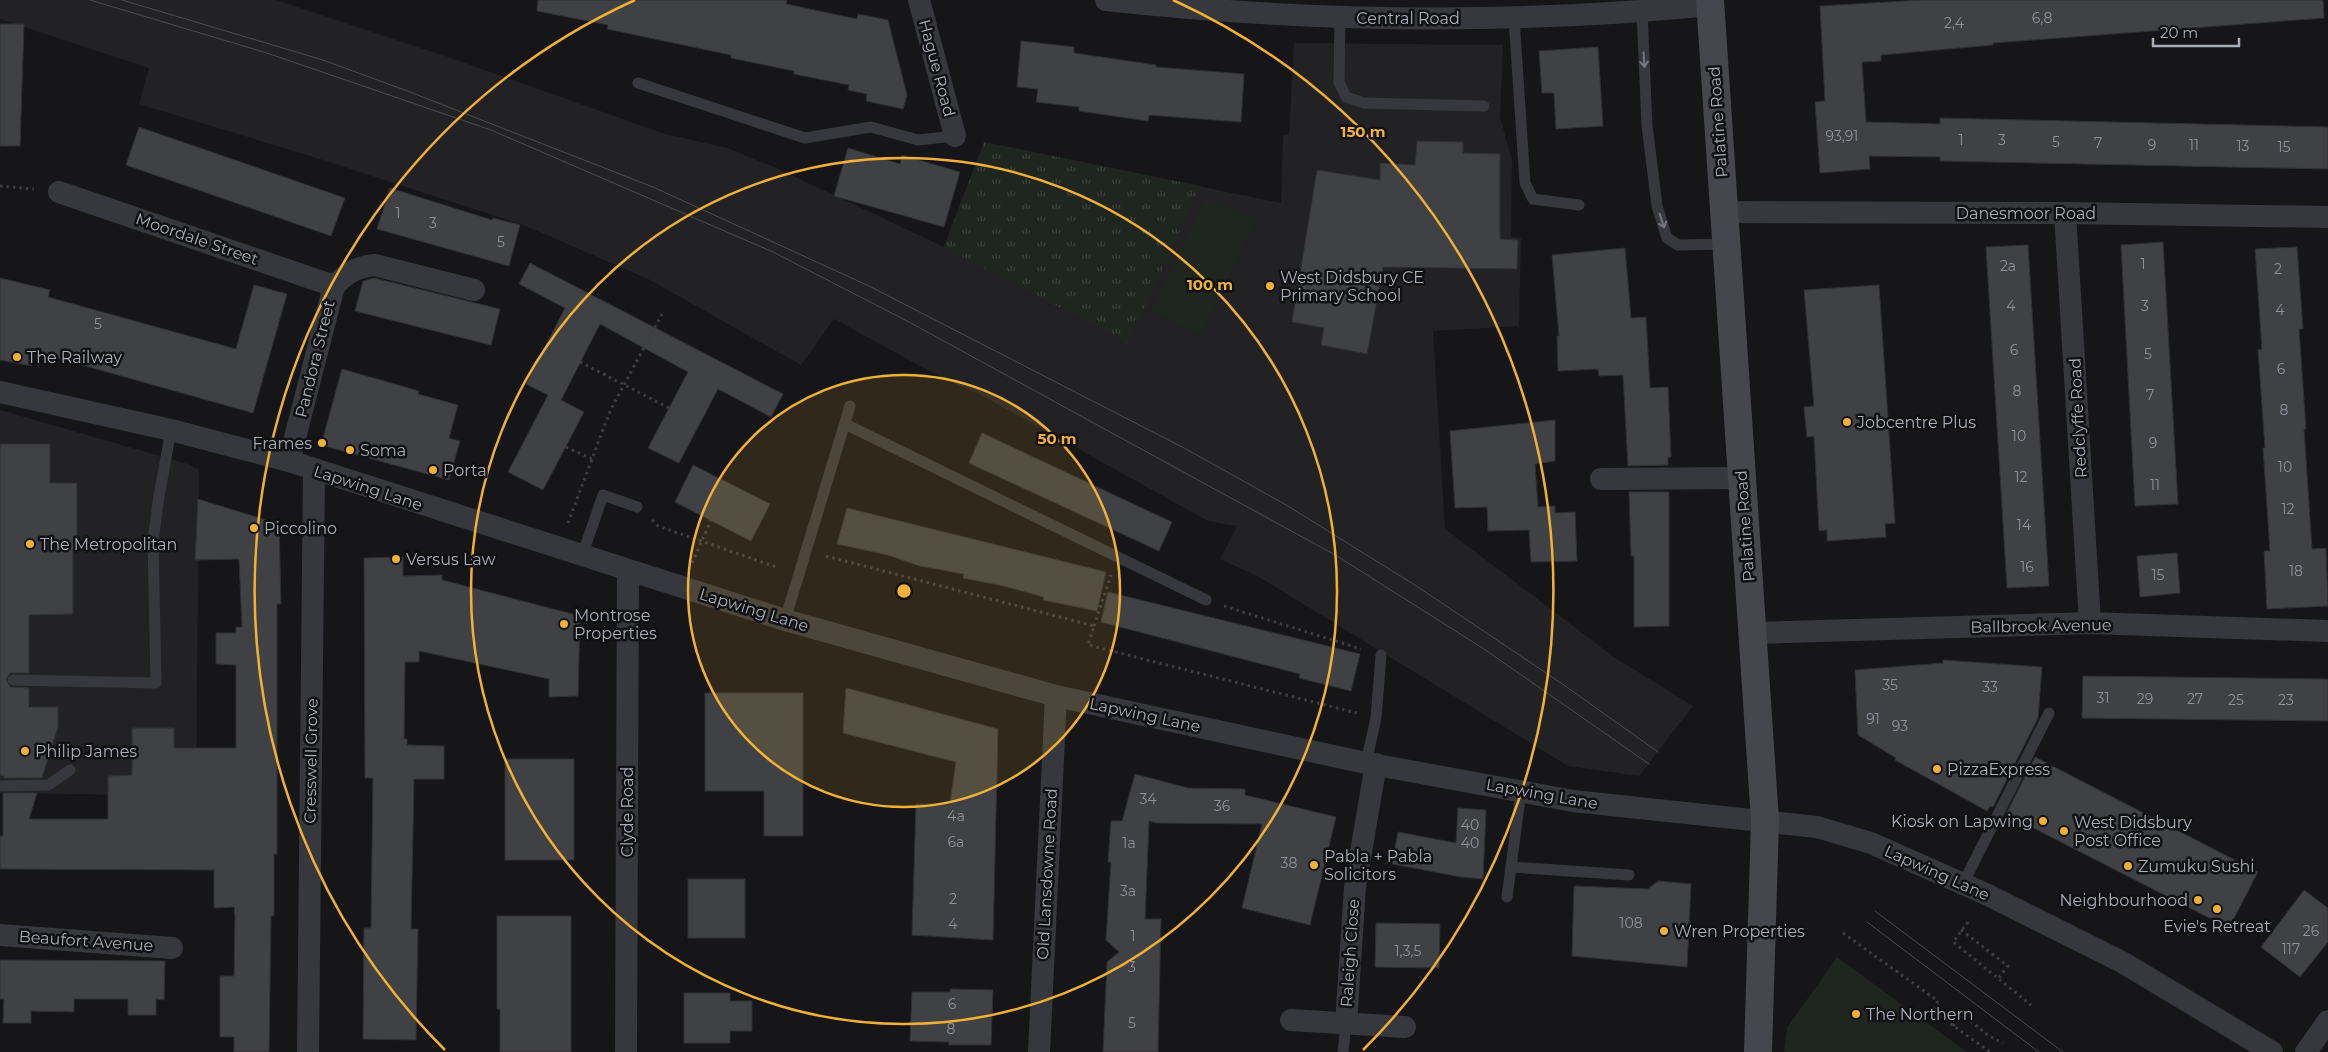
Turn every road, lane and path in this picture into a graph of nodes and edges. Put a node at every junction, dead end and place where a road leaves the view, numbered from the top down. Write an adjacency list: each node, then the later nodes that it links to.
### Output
1 (919, 0): 9 (street, Hague Road)
2 (1106, 0): 5 (street, Central Road)
3 (1710, 3): 4 (street, Central Road); 13 (main road, Palatine Road)
4 (1642, 12): 6 (street, Central Road); 16 (lane, one-way to 16)
5 (1340, 18): 6 (street, Central Road); 8 (lane)
6 (1514, 18): 12 (lane)
7 (638, 83): 9 (lane)
8 (1484, 106)
9 (956, 136)
10 (0, 186): 11 (path)
11 (59, 192): 17 (street, Moordale Street)
12 (1579, 205)
13 (1725, 212): 14 (street, Danesmoor Road); 16 (main road, Palatine Road)
14 (2065, 213): 15 (street, Danesmoor Road); 45 (street, Redclyffe Road)
15 (2328, 218)
16 (1725, 244): 31 (main road, Palatine Road)
17 (334, 286): 18 (street); 29 (street, Pandora Street)
18 (474, 290)
19 (662, 314): 21 (path)
20 (580, 362): 21 (path)
21 (624, 385): 24 (path); 28 (path)
22 (0, 392): 26 (street, Lapwing Lane)
23 (850, 406): 25 (lane)
24 (669, 408)
25 (845, 424): 37 (lane); 39 (lane)
26 (171, 430): 29 (street, Lapwing Lane); 50 (lane)
27 (566, 447): 28 (path)
28 (592, 460): 35 (path)
29 (289, 461): 30 (street, Lapwing Lane)
30 (314, 470): 38 (street, Lapwing Lane); 76 (street, Cresswell Grove)
31 (1741, 478): 32 (street); 48 (main road, Palatine Road)
32 (1601, 479)
33 (637, 507): 36 (path); 38 (lane)
34 (711, 520): 36 (path)
35 (568, 524)
36 (700, 542): 40 (path); 42 (path)
37 (806, 550): 42 (lane); 46 (path)
38 (582, 556): 41 (street, Lapwing Lane)
39 (1118, 557): 43 (lane); 46 (path)
40 (692, 563)
41 (628, 571): 44 (street, Lapwing Lane); 77 (street, Clyde Road)
42 (799, 575): 44 (lane)
43 (1206, 600): 49 (path)
44 (785, 620): 51 (street, Lapwing Lane)
45 (2090, 623): 47 (street, Ballbrook Avenue); 48 (street, Ballbrook Avenue)
46 (1094, 626): 53 (path)
47 (2328, 631)
48 (1753, 633): 58 (main road, Palatine Road)
49 (1381, 655): 53 (lane)
50 (13, 680)
51 (1056, 696): 54 (street, Lapwing Lane); 78 (street, Old Lansdowne Road)
52 (2049, 713): 61 (lane)
53 (1376, 718): 54 (lane)
54 (1371, 763): 57 (street, Lapwing Lane); 72 (street, Raleigh Close)
55 (70, 770): 56 (lane)
56 (0, 786)
57 (1521, 792): 58 (street, Lapwing Lane); 59 (lane)
58 (1765, 821): 61 (street, Lapwing Lane); 80 (main road, Palatine Road)
59 (1511, 867): 60 (lane); 62 (lane)
60 (1629, 875)
61 (1963, 884): 82 (street, Lapwing Lane)
62 (1507, 897)
63 (1968, 922): 64 (path)
64 (1961, 930): 68 (path); 68 (path)
65 (1843, 933): 74 (path)
66 (0, 935): 67 (street, Beaufort Avenue)
67 (172, 948)
68 (1998, 979): 69 (path)
69 (2031, 1005)
70 (1291, 1020): 72 (street, Raleigh Close)
71 (2328, 1021): 83 (street)
72 (1346, 1024): 73 (street, Raleigh Close); 79 (lane)
73 (1405, 1026)
74 (1952, 1026): 75 (path); 81 (path)
75 (2003, 1043)
76 (308, 1052)
77 (626, 1052)
78 (1039, 1052)
79 (1343, 1052)
80 (1758, 1052)
81 (1990, 1052)
82 (2272, 1052)
83 (2306, 1052)

